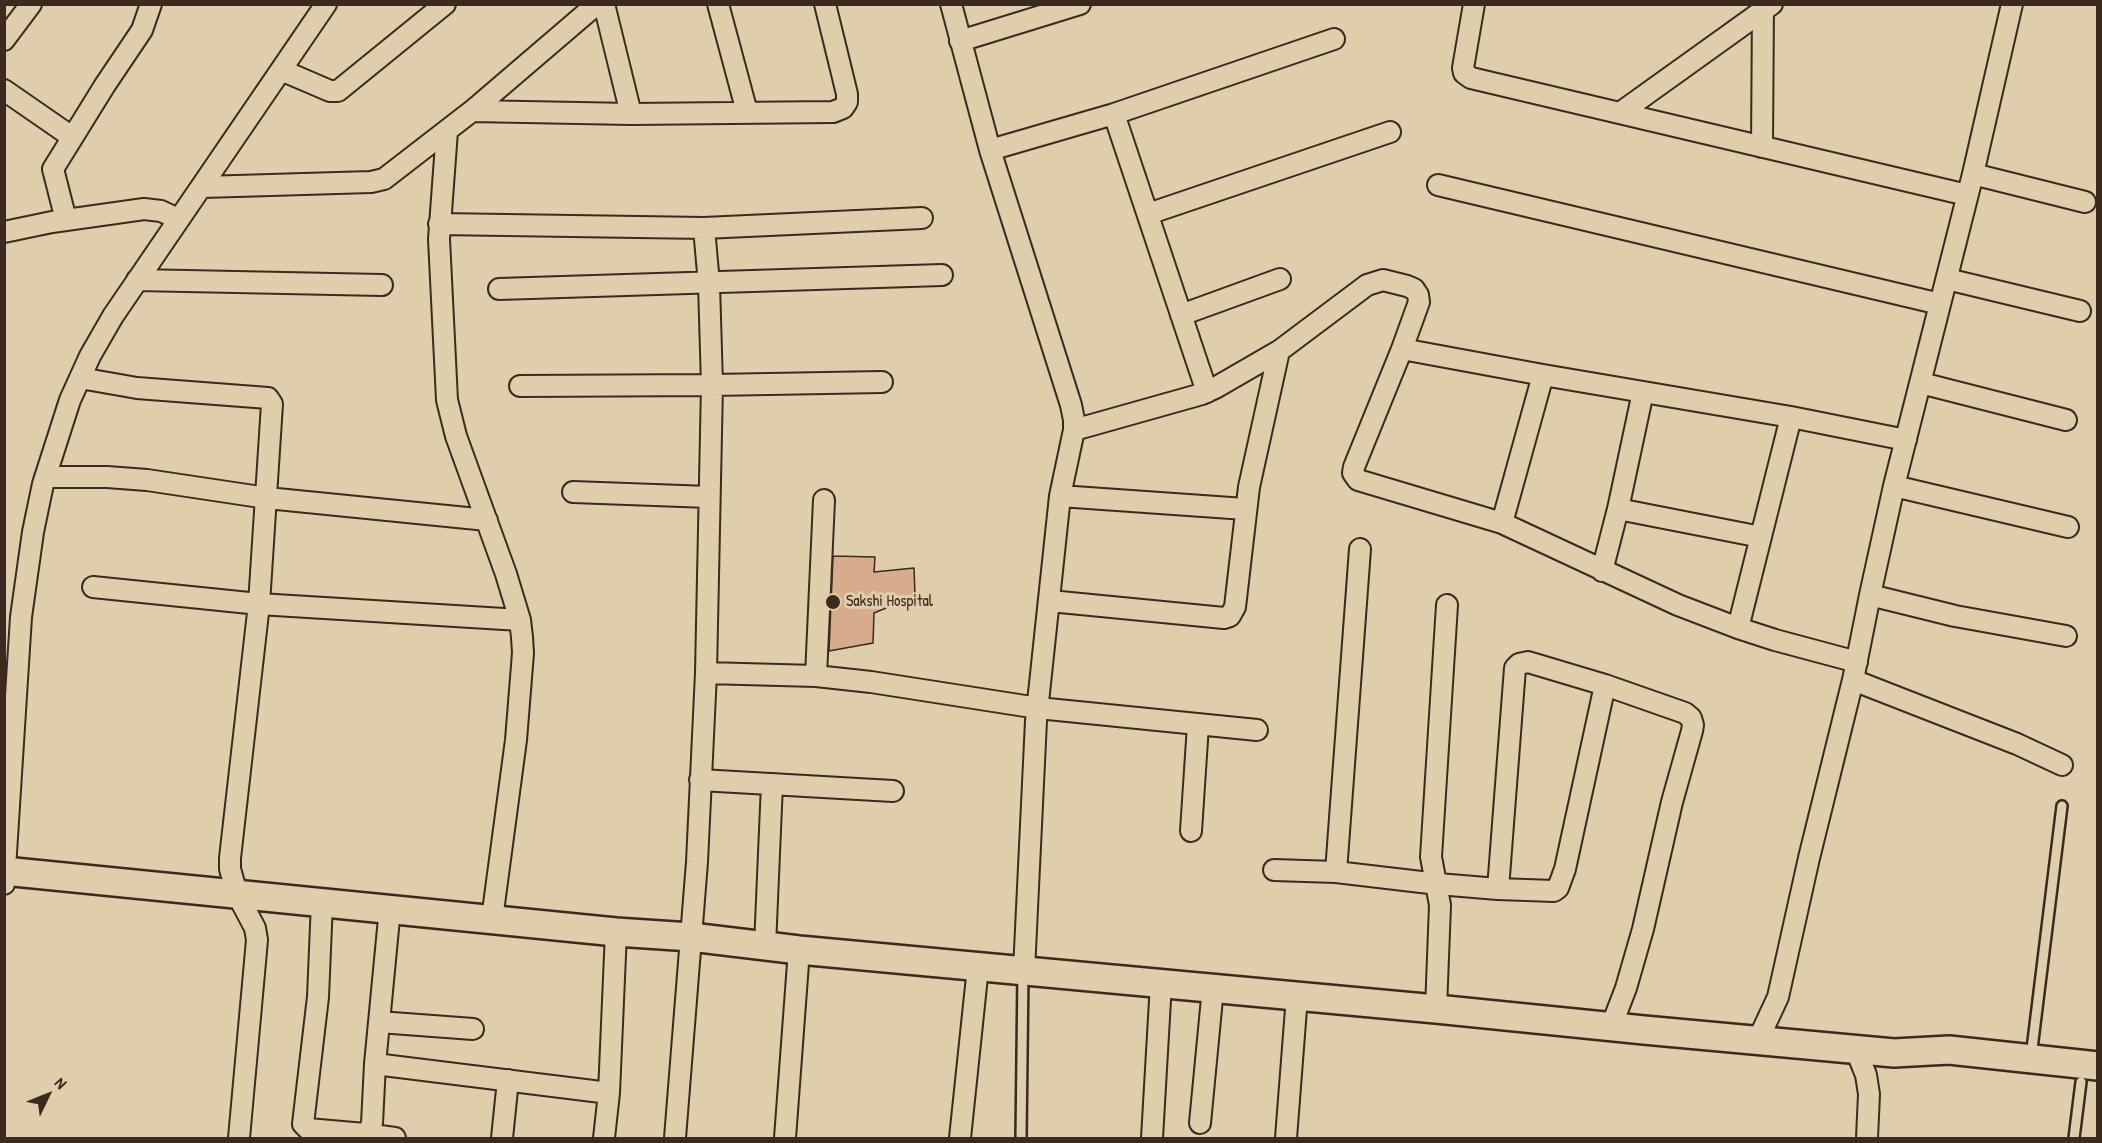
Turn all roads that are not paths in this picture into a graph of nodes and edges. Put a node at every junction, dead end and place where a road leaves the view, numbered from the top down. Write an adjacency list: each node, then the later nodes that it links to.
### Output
1 (31, 4): 15 (street)
2 (151, 4): 26 (street)
3 (445, 4): 17 (street)
4 (597, 4): 19 (street)
5 (604, 4): 22 (street)
6 (718, 4): 20 (street)
7 (825, 4): 20 (street)
8 (951, 4): 16 (street)
9 (1080, 4): 16 (street)
10 (1474, 4): 21 (street)
11 (2012, 4): 29 (street)
12 (320, 7): 17 (street)
13 (1766, 7): 21 (street); 27 (street)
14 (1334, 39): 23 (street)
15 (4, 40)
16 (960, 41): 28 (street)
17 (281, 70): 31 (street)
18 (4, 90): 26 (street)
19 (472, 111): 22 (street); 24 (street)
20 (747, 112): 22 (street)
21 (1620, 113): 27 (street)
22 (631, 114)
23 (1114, 114): 28 (street); 34 (street)
24 (447, 131): 31 (street); 38 (street)
25 (1390, 132): 34 (street)
26 (72, 137): 37 (street)
27 (1762, 147): 32 (street)
28 (990, 150): 63 (street)
29 (1973, 174): 32 (street); 33 (street)
30 (1438, 185): 48 (street)
31 (203, 187): 35 (street)
32 (1967, 195): 43 (street)
33 (2085, 202)
34 (1148, 214): 50 (street)
35 (170, 215): 37 (street); 44 (street)
36 (922, 218): 39 (street)
37 (66, 220): 40 (street)
38 (440, 224): 39 (street); 74 (street)
39 (704, 228): 45 (street)
40 (4, 232)
41 (942, 275): 45 (street)
42 (1280, 279): 50 (street)
43 (1947, 279): 48 (street); 49 (street)
44 (137, 280): 46 (street); 54 (street)
45 (709, 284): 47 (street); 57 (street)
46 (382, 285)
47 (499, 289)
48 (1940, 304): 56 (street)
49 (2080, 311)
50 (1181, 315): 59 (street)
51 (1402, 349): 52 (street); 53 (street); 75 (street)
52 (1279, 351): 59 (street); 72 (street)
53 (1543, 375): 60 (street); 75 (street)
54 (80, 378): 65 (street); 70 (street)
55 (882, 382): 57 (street)
56 (1921, 382): 62 (street); 64 (street)
57 (712, 385): 58 (street); 68 (street)
58 (520, 386)
59 (1207, 392): 63 (street)
60 (1643, 392): 61 (street); 73 (street)
61 (1791, 417): 64 (street); 77 (street)
62 (2066, 420)
63 (1074, 430): 69 (street)
64 (1906, 440): 66 (street)
65 (45, 477): 70 (street); 102 (street)
66 (1894, 486): 76 (street); 81 (street)
67 (573, 492): 68 (street)
68 (709, 496): 89 (street)
69 (1059, 496): 72 (street); 82 (street)
70 (267, 498): 74 (street); 83 (street)
71 (824, 500): 90 (street)
72 (1245, 509): 82 (street)
73 (1618, 509): 77 (street); 79 (street)
74 (487, 520): 85 (street)
75 (1502, 523): 79 (street)
76 (2068, 527)
77 (1761, 537): 86 (street)
78 (1360, 549): 103 (street)
79 (1602, 571): 86 (street)
80 (93, 588): 83 (street)
81 (1870, 595): 87 (street); 88 (street)
82 (1050, 601): 92 (street)
83 (259, 604): 85 (street); 107 (street)
84 (1446, 605): 105 (street)
85 (520, 620): 110 (street)
86 (1738, 628): 88 (street)
87 (2066, 636)
88 (1855, 671): 95 (street); 124 (street)
89 (706, 673): 90 (street); 96 (street)
90 (816, 676): 92 (street)
91 (1605, 685): 106 (street); 106 (street); 122 (street)
92 (1038, 708): 93 (street); 116 (street)
93 (1198, 724): 94 (street); 100 (street)
94 (1257, 730)
95 (2062, 765)
96 (700, 780): 97 (street); 112 (street)
97 (772, 784): 98 (street); 113 (street)
98 (893, 791)
99 (2062, 806): 127 (lane)
100 (1191, 831)
101 (1274, 870): 103 (street)
102 (5, 871): 104 (street); 107 (main road)
103 (1336, 872): 105 (street)
104 (4, 884)
105 (1438, 884): 106 (street); 120 (street)
106 (1498, 889)
107 (237, 894): 108 (main road); 134 (street)
108 (322, 902): 109 (main road); 133 (street)
109 (390, 908): 110 (main road); 121 (street)
110 (492, 919): 111 (main road)
111 (616, 932): 112 (main road); 131 (street)
112 (691, 938): 113 (main road); 138 (street)
113 (765, 946): 114 (main road)
114 (799, 950): 115 (main road); 139 (street)
115 (978, 967): 116 (main road); 140 (street)
116 (1024, 971): 117 (main road); 141 (lane)
117 (1161, 984): 118 (main road); 142 (street)
118 (1213, 988): 119 (main road); 132 (street)
119 (1297, 996): 120 (main road); 143 (street)
120 (1437, 1009): 122 (main road)
121 (379, 1022): 123 (street); 128 (street)
122 (1611, 1027): 124 (main road)
123 (473, 1029)
124 (1758, 1040): 125 (main road)
125 (1856, 1050): 126 (main road); 144 (street)
126 (1894, 1053): 127 (main road); 129 (main road)
127 (2030, 1059): 129 (main road)
128 (375, 1064): 130 (street); 133 (street)
129 (2092, 1077): 145 (lane)
130 (508, 1080): 131 (street); 136 (street)
131 (609, 1093): 137 (street)
132 (1200, 1122)
133 (365, 1134): 135 (street)
134 (239, 1138)
135 (395, 1138)
136 (502, 1138)
137 (604, 1138)
138 (675, 1138)
139 (785, 1138)
140 (960, 1138)
141 (1021, 1138)
142 (1152, 1138)
143 (1286, 1138)
144 (1867, 1138)
145 (2074, 1138)

